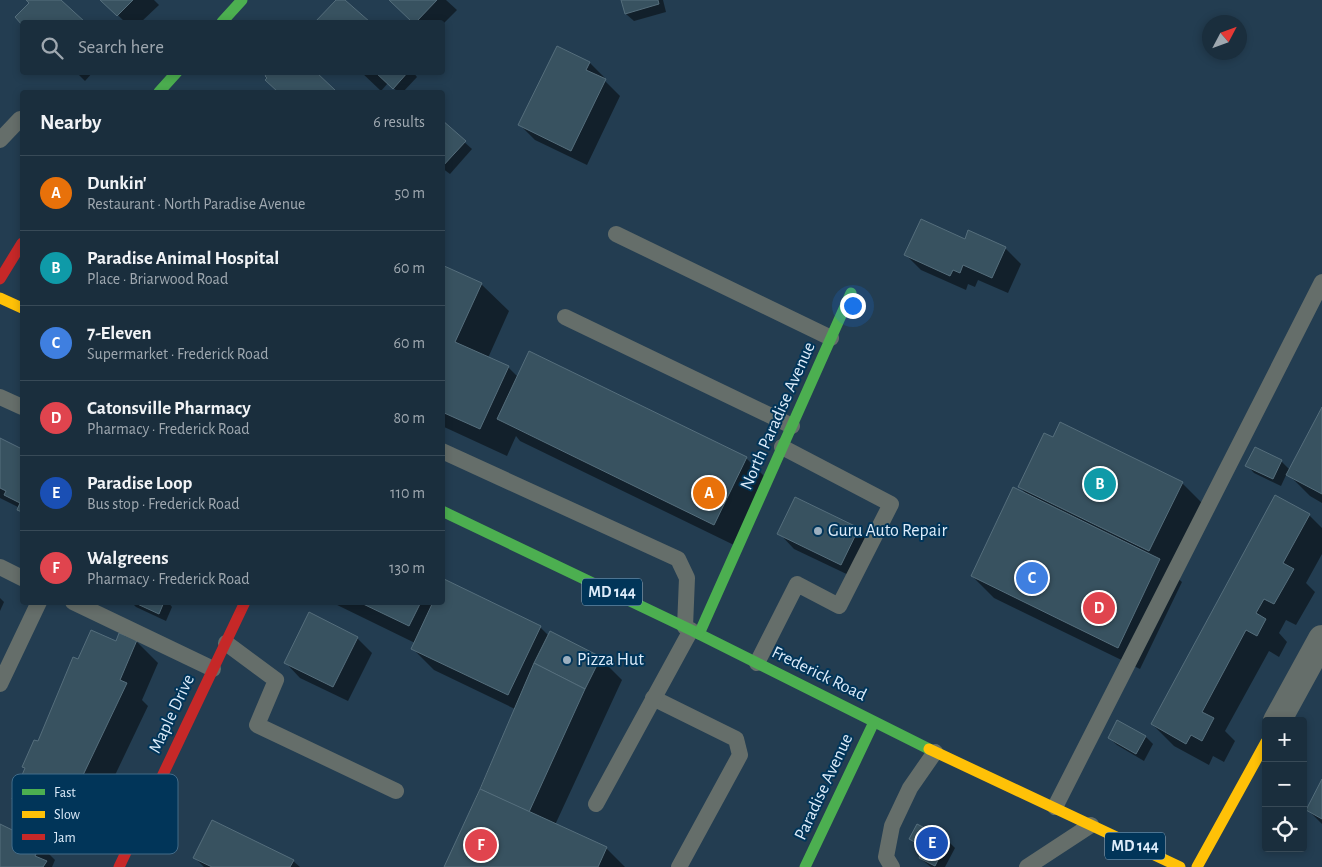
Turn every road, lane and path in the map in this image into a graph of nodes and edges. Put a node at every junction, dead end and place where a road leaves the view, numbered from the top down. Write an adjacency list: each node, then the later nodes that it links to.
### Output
1 (242, 0): 2 (main road)
2 (224, 20)
3 (174, 75): 4 (main road)
4 (161, 90)
5 (20, 119): 6 (lane)
6 (0, 140)
7 (616, 234): 15 (lane)
8 (20, 246): 9 (main road)
9 (0, 279)
10 (1322, 282): 41 (lane)
11 (851, 293): 15 (main road, North Paradise Avenue)
12 (0, 298): 13 (main road)
13 (20, 307)
14 (565, 317): 18 (lane)
15 (831, 338): 18 (main road, North Paradise Avenue)
16 (0, 397): 17 (lane)
17 (20, 406)
18 (792, 426): 19 (main road, North Paradise Avenue)
19 (782, 447): 27 (main road, North Paradise Avenue); 30 (lane)
20 (445, 452): 27 (lane)
21 (445, 512): 27 (main road, Frederick Road / MD 144)
22 (0, 567): 23 (lane)
23 (20, 577)
24 (38, 605): 32 (lane)
25 (79, 605): 31 (lane)
26 (244, 605): 29 (main road, Maple Drive)
27 (692, 631): 30 (main road, Frederick Road / MD 144); 33 (lane)
28 (1322, 639): 34 (street)
29 (226, 643): 31 (main road, Maple Drive); 39 (lane)
30 (757, 663): 35 (main road, Frederick Road / MD 144)
31 (213, 669): 38 (main road, Maple Drive)
32 (0, 684)
33 (653, 698): 40 (lane); 45 (lane)
34 (1279, 717)
35 (874, 722): 37 (main road, Frederick Road / MD 144); 46 (main road, Paradise Avenue)
36 (1262, 749): 50 (main road)
37 (936, 752): 41 (main road, Frederick Road / MD 144); 47 (lane)
38 (163, 774)
39 (396, 791)
40 (596, 804)
41 (1055, 807): 42 (main road, Frederick Road / MD 144)
42 (1091, 824): 48 (lane); 49 (main road, Frederick Road / MD 144)
43 (125, 854): 44 (main road, Maple Drive)
44 (119, 867)
45 (679, 867)
46 (805, 867)
47 (892, 867)
48 (1027, 867)
49 (1180, 867)
50 (1198, 867)

